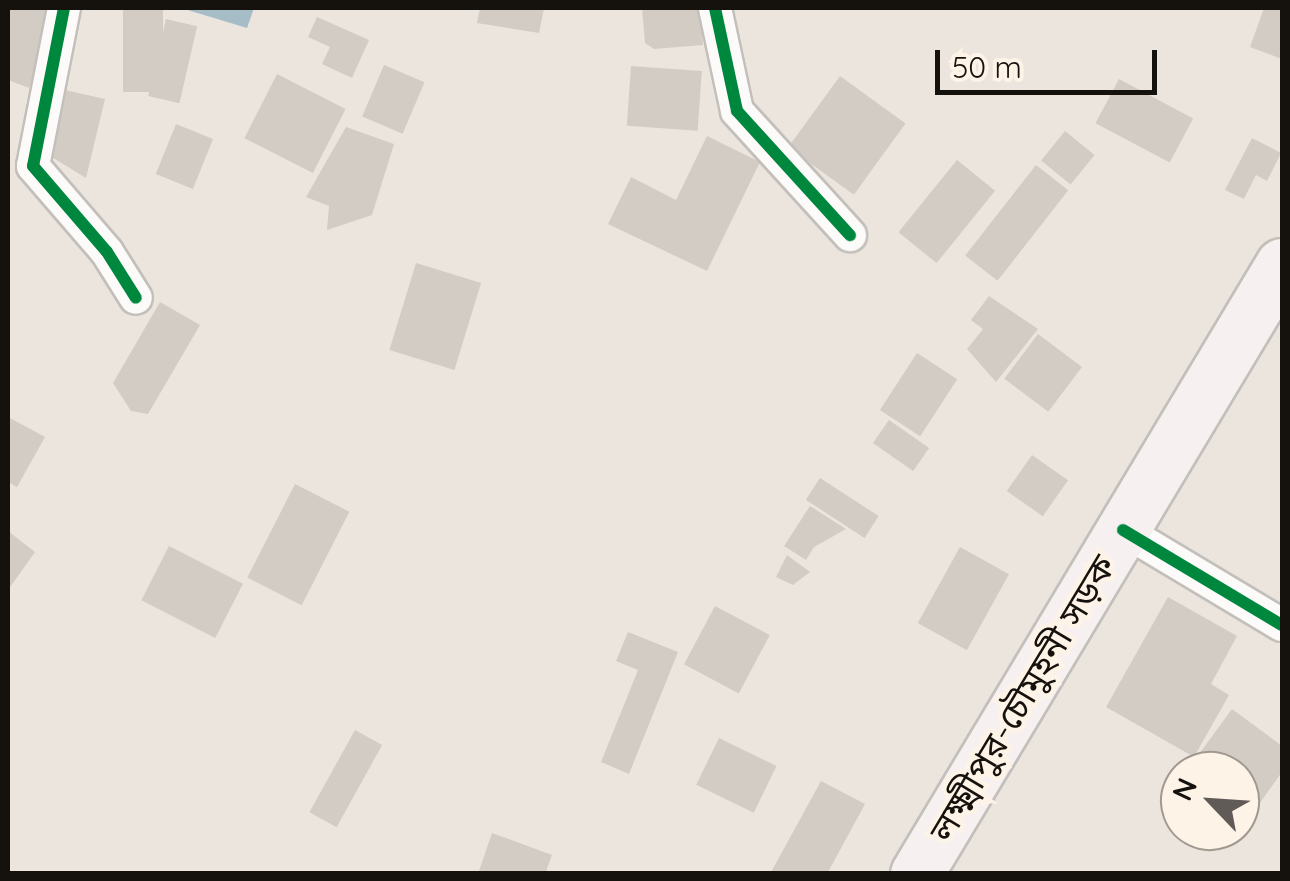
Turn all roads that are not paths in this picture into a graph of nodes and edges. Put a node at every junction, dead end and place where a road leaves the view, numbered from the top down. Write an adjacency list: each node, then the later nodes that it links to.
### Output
1 (64, 8): 5 (street)
2 (715, 8): 3 (street)
3 (850, 235)
4 (1282, 265): 6 (main road, লক্ষ্মীপুর-চৌমুহনী সড়ক)
5 (136, 298)
6 (1123, 530): 7 (street); 8 (main road, লক্ষ্মীপুর-চৌমুহনী সড়ক)
7 (1282, 625)
8 (917, 874)

